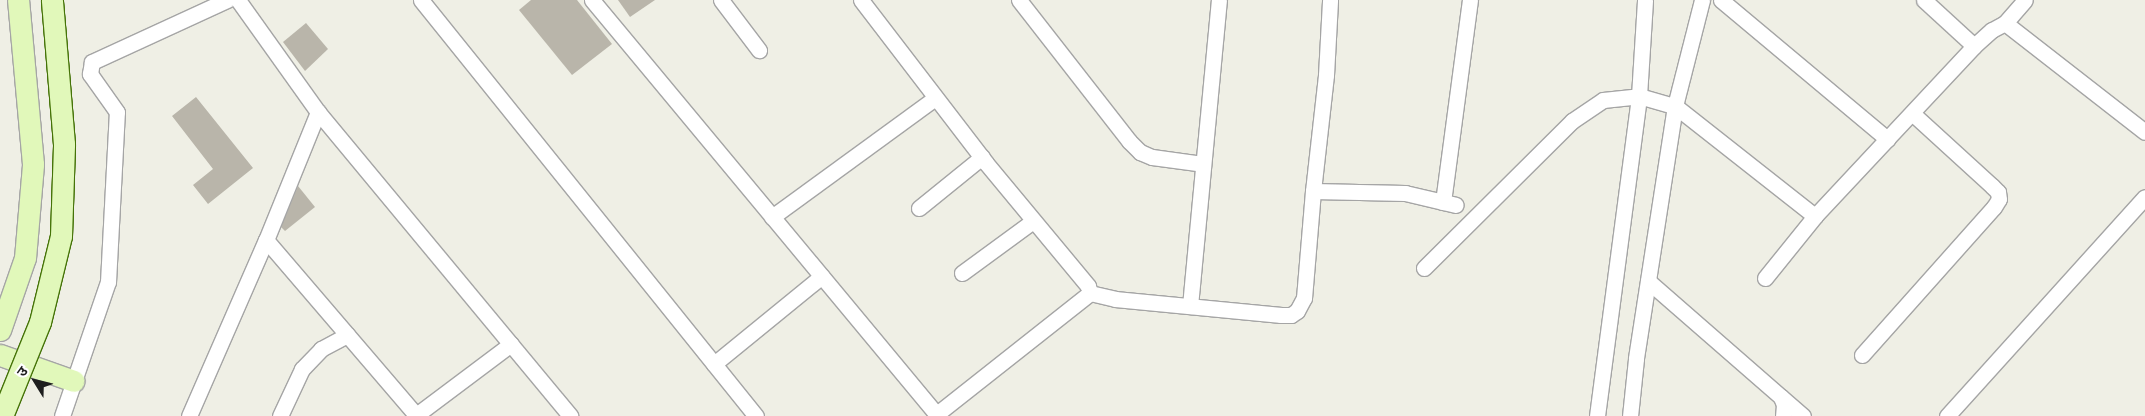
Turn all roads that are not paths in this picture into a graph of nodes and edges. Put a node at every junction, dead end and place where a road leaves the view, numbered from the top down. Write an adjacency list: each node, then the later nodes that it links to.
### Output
1 (18, 0): 44 (main road)
2 (52, 0): 53 (main road, bridge)
3 (227, 0): 50 (street)
4 (238, 0): 24 (street)
5 (421, 0): 49 (street)
6 (592, 0): 34 (street)
7 (721, 0): 20 (street)
8 (861, 0): 22 (street)
9 (1019, 0): 29 (street)
10 (1219, 0): 29 (street)
11 (1326, 0): 30 (street)
12 (1470, 0): 30 (street)
13 (1645, 0): 21 (street)
14 (1702, 0): 23 (street)
15 (1721, 0): 27 (street)
16 (1924, 0): 19 (street)
17 (2025, 0): 18 (street)
18 (2005, 23): 19 (street); 26 (street)
19 (1974, 46): 25 (street)
20 (759, 50)
21 (1639, 96): 23 (street); 37 (street); 60 (street)
22 (935, 98): 28 (street); 34 (street)
23 (1675, 106): 33 (street); 41 (street)
24 (318, 112): 36 (street); 46 (street)
25 (1912, 113): 27 (street); 48 (street)
26 (2145, 132)
27 (1887, 139): 33 (street)
28 (982, 157): 32 (street); 35 (street)
29 (1203, 164): 43 (street)
30 (1313, 191): 43 (street)
31 (2145, 197): 64 (street)
32 (919, 208)
33 (1815, 216): 40 (street)
34 (772, 217): 39 (street)
35 (1033, 220): 38 (street); 42 (street)
36 (266, 240): 45 (street); 55 (street)
37 (1424, 268)
38 (962, 273)
39 (822, 276): 49 (street); 52 (street)
40 (1765, 278)
41 (1648, 281): 51 (street); 61 (street)
42 (1090, 293): 43 (street); 52 (street)
43 (1190, 306)
44 (0, 330)
45 (348, 335): 56 (street); 57 (street)
46 (511, 344): 57 (street); 58 (street)
47 (0, 355): 50 (main road)
48 (1862, 355)
49 (714, 364): 59 (street)
50 (74, 381): 54 (street)
51 (1781, 397): 62 (street); 63 (street)
52 (938, 415)
53 (2, 416)
54 (62, 416)
55 (188, 416)
56 (280, 416)
57 (416, 416)
58 (570, 416)
59 (756, 416)
60 (1597, 416)
61 (1630, 416)
62 (1783, 416)
63 (1804, 416)
64 (1947, 416)

